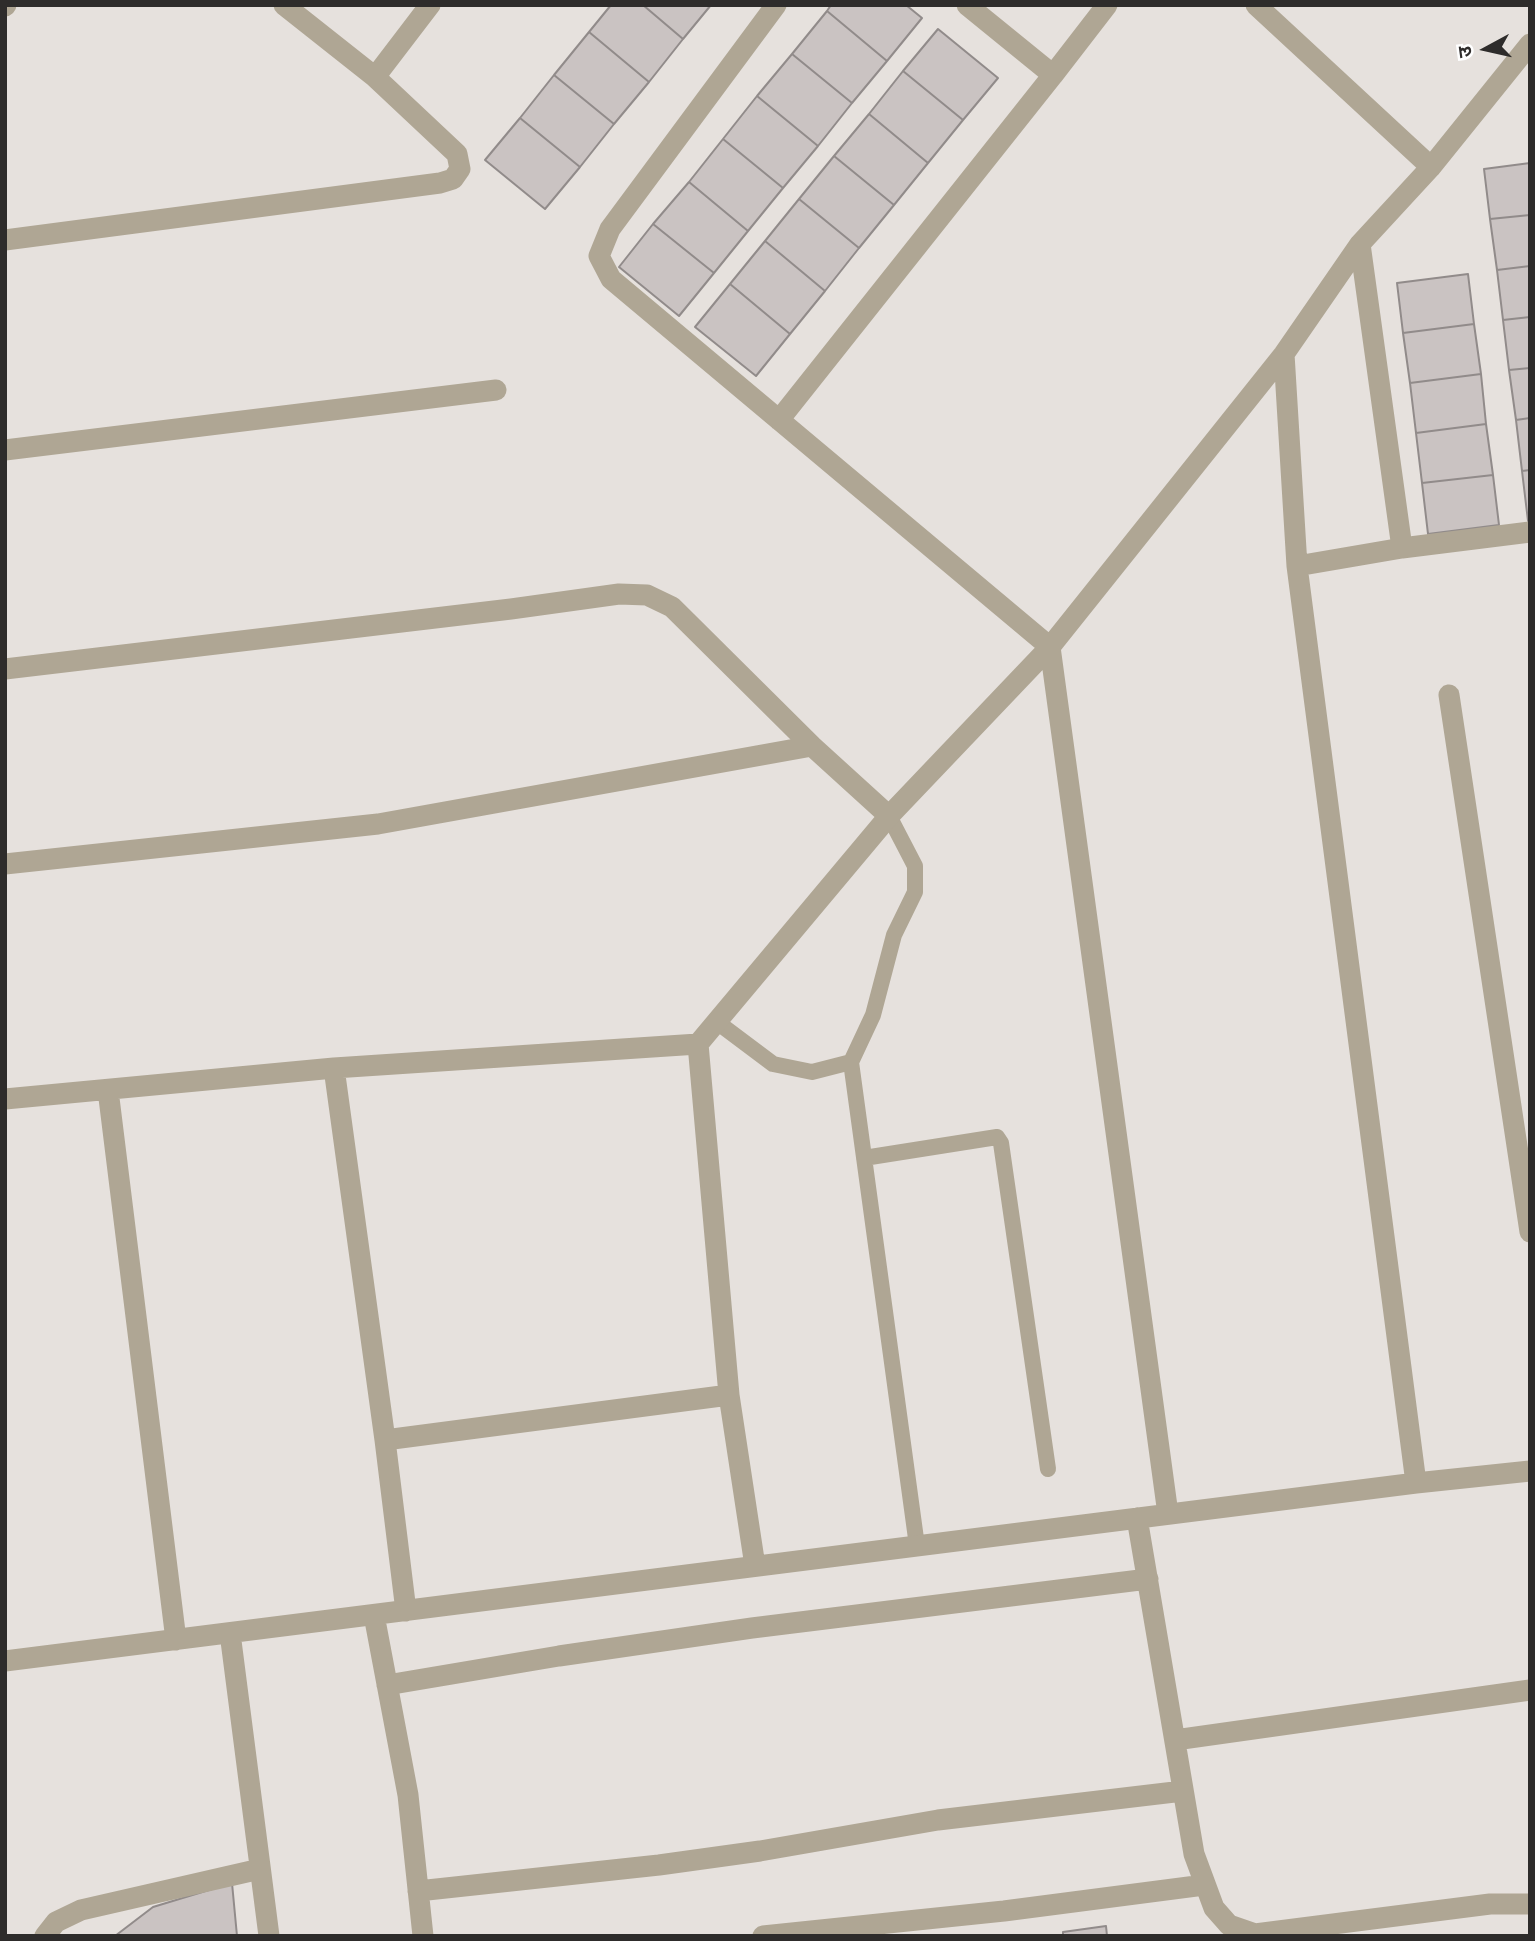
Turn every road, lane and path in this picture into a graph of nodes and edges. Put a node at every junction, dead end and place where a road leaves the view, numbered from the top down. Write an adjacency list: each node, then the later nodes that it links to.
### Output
1 (284, 5): 9 (street)
2 (430, 5): 9 (street)
3 (776, 5): 15 (street)
4 (967, 5): 8 (street)
5 (1107, 5): 8 (street)
6 (1256, 5): 10 (street)
7 (1530, 44): 10 (street)
8 (1053, 75): 15 (street)
9 (375, 77): 11 (street)
10 (1431, 167): 12 (street)
11 (5, 240)
12 (1360, 244): 13 (street); 18 (street)
13 (1284, 354): 19 (street); 20 (street)
14 (496, 390): 16 (street)
15 (779, 420): 20 (street)
16 (5, 450)
17 (1530, 532): 18 (street)
18 (1402, 548): 19 (street)
19 (1297, 566): 38 (street)
20 (1051, 647): 24 (street); 39 (street)
21 (5, 669): 23 (street)
22 (1449, 695): 33 (street)
23 (812, 747): 24 (street); 25 (street)
24 (889, 816): 26 (street); 28 (lane)
25 (5, 864)
26 (717, 1022): 27 (street); 28 (lane)
27 (698, 1044): 29 (street); 34 (street)
28 (851, 1062): 32 (lane)
29 (334, 1068): 30 (street); 35 (street)
30 (108, 1090): 31 (street); 47 (street)
31 (5, 1099)
32 (863, 1158): 36 (lane); 41 (lane)
33 (1530, 1232)
34 (729, 1395): 35 (street); 42 (street)
35 (385, 1440): 44 (street)
36 (1048, 1469)
37 (1530, 1471): 38 (street)
38 (1416, 1483): 39 (street)
39 (1168, 1514): 40 (street)
40 (1137, 1518): 41 (street); 43 (street)
41 (917, 1546): 42 (street)
42 (755, 1566): 44 (street)
43 (1147, 1579): 49 (street); 51 (street)
44 (406, 1611): 45 (street)
45 (374, 1615): 46 (street); 49 (street)
46 (230, 1633): 47 (street); 53 (street)
47 (176, 1640): 48 (street)
48 (5, 1661)
49 (387, 1685): 55 (street)
50 (1530, 1690): 51 (street)
51 (1175, 1740): 52 (street)
52 (1183, 1791): 54 (street); 55 (street)
53 (260, 1869): 57 (street); 58 (street)
54 (1204, 1885): 56 (street); 60 (street)
55 (418, 1891): 59 (street)
56 (1530, 1903)
57 (45, 1936)
58 (269, 1936)
59 (423, 1936)
60 (763, 1936)

